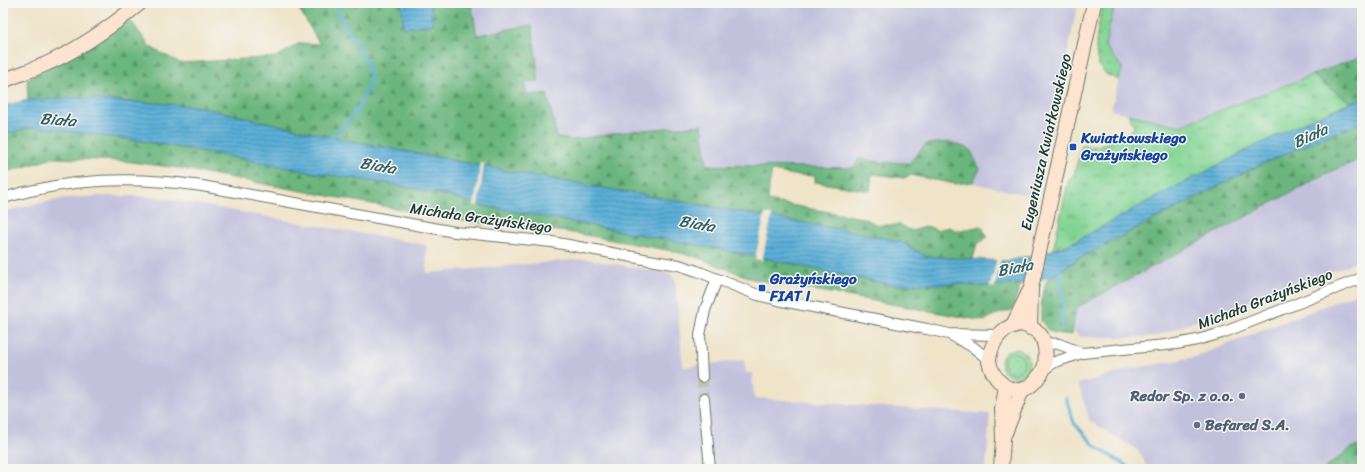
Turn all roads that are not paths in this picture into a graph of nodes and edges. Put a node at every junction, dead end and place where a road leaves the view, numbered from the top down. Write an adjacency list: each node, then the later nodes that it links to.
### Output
1 (140, 3): 3 (street)
2 (1094, 3): 7 (street, Eugeniusza Kwiatkowskiego)
3 (3, 81)
4 (3, 198): 6 (street, Michała Grażyńskiego)
5 (1362, 278): 13 (street, Michała Grażyńskiego)
6 (717, 279): 10 (street, Michała Grażyńskiego); 16 (street)
7 (1031, 288): 8 (street, Eugeniusza Kwiatkowskiego); 9 (street, Eugeniusza Kwiatkowskiego)
8 (1013, 325): 9 (street); 11 (street)
9 (1030, 328): 12 (street)
10 (949, 334): 11 (street, Michała Grażyńskiego); 14 (street, Michała Grażyńskiego)
11 (998, 335): 14 (street)
12 (1044, 343): 13 (street, Michała Grażyńskiego); 15 (street)
13 (1082, 353): 15 (street, Michała Grażyńskiego)
14 (989, 360): 17 (street)
15 (1044, 369): 18 (street)
16 (702, 377)
17 (1006, 387): 18 (street); 20 (street)
18 (1022, 390): 20 (street)
19 (704, 399): 22 (street)
20 (1003, 439): 21 (street)
21 (1001, 466)
22 (710, 469)

